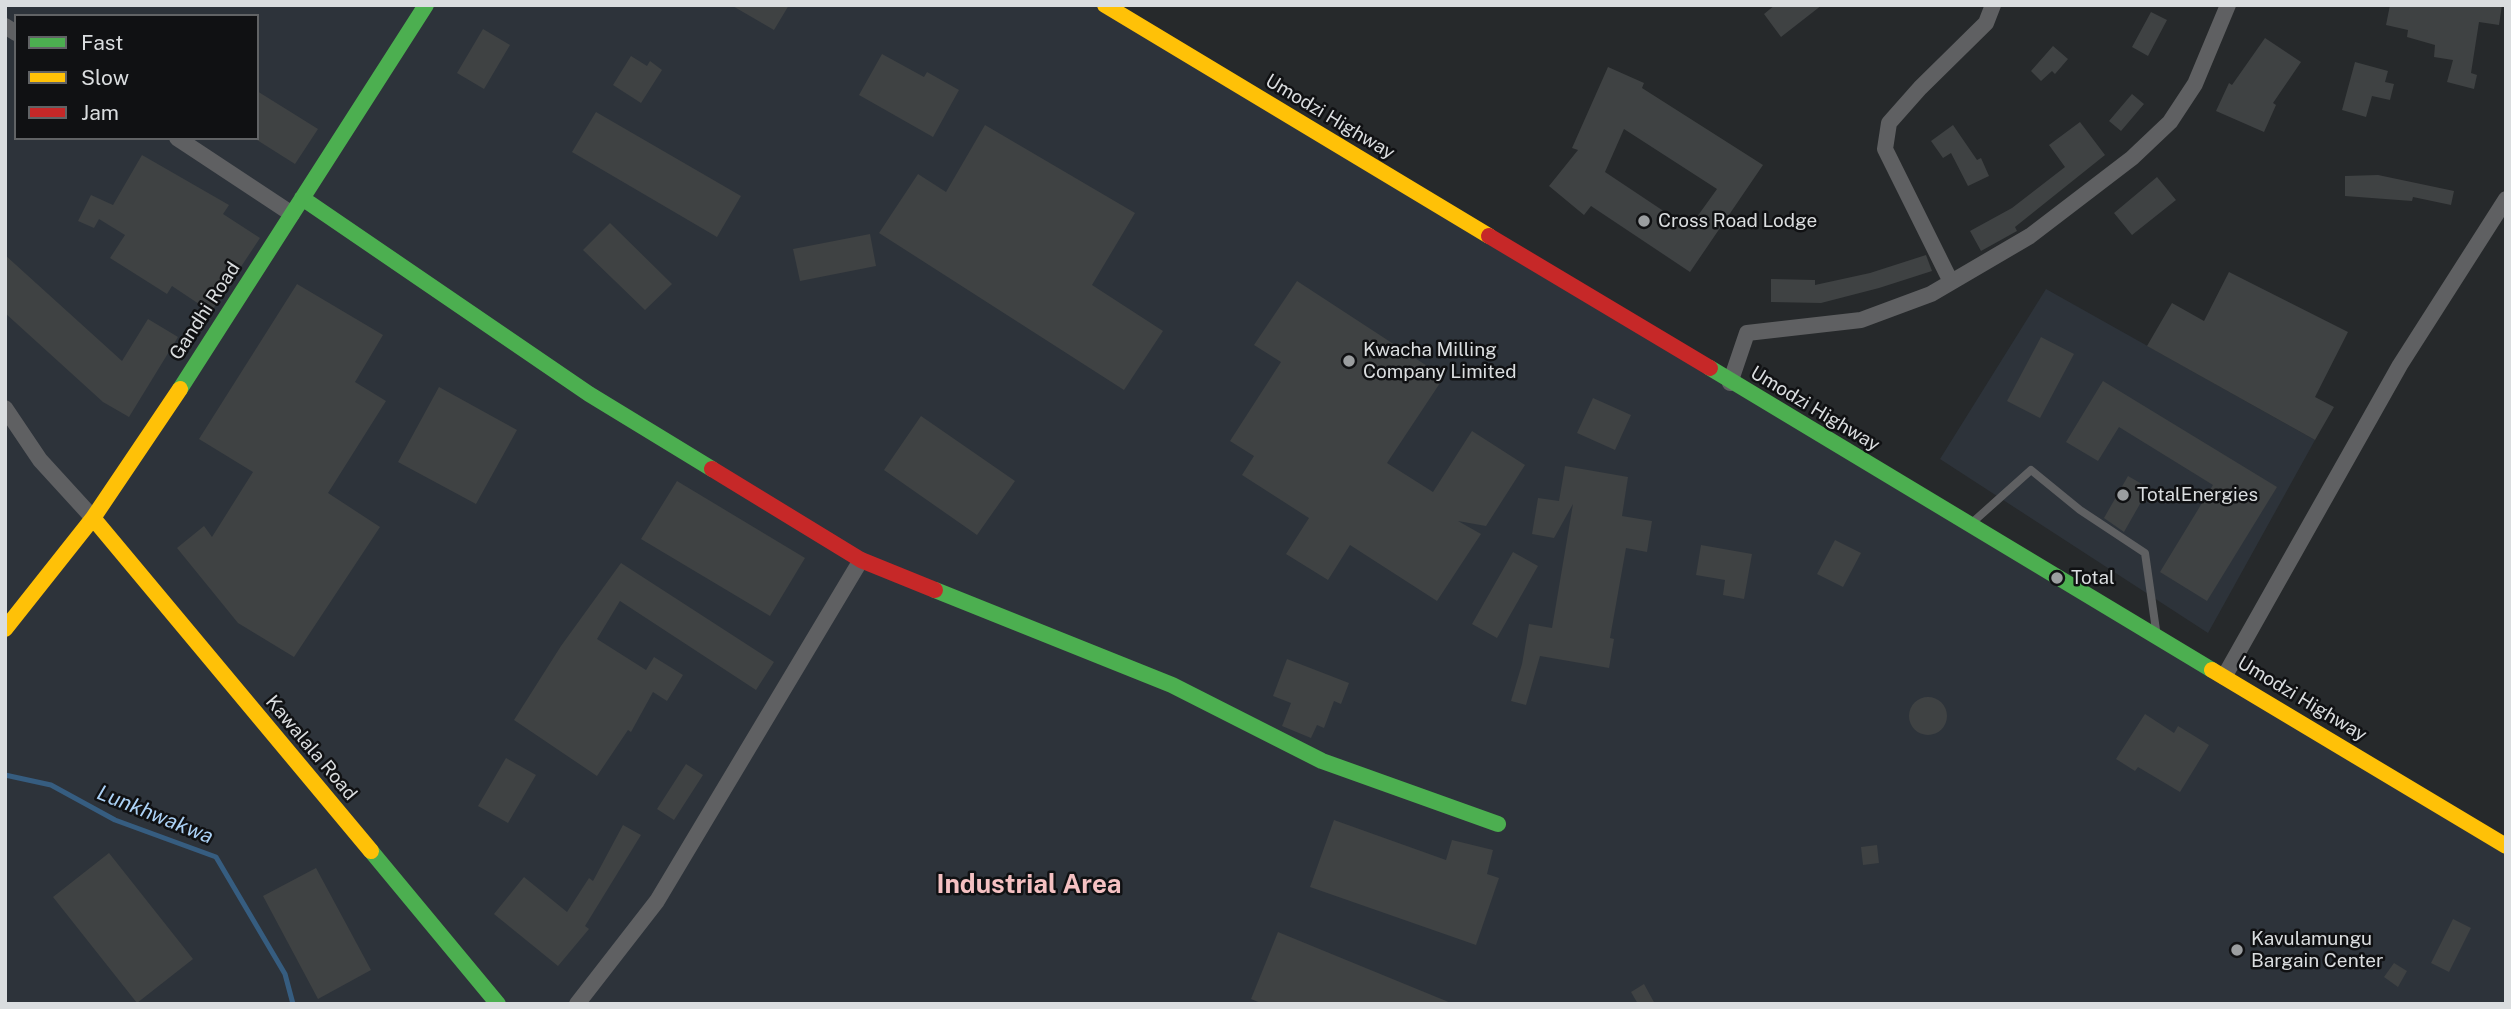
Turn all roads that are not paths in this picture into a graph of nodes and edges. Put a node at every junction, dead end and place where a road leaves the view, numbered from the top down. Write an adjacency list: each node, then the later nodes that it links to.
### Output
1 (426, 5): 6 (main road, Gandhi Road)
2 (1105, 5): 10 (main road, Umodzi Highway)
3 (1993, 5): 9 (street)
4 (2228, 5): 9 (street)
5 (180, 140): 8 (street)
6 (302, 198): 8 (main road, Gandhi Road); 14 (main road)
7 (2506, 200): 17 (street)
8 (292, 214): 12 (main road, Gandhi Road)
9 (1951, 282): 10 (street)
10 (1730, 383): 13 (main road, Umodzi Highway)
11 (5, 408): 12 (street)
12 (93, 518): 15 (main road, Gandhi Road); 20 (main road, Kawalala Road)
13 (1969, 525): 16 (main road, Umodzi Highway); 16 (lane)
14 (861, 560): 18 (main road); 21 (street)
15 (5, 629)
16 (2157, 638): 17 (main road, Umodzi Highway)
17 (2224, 677): 19 (main road, Umodzi Highway)
18 (1498, 824)
19 (2506, 846)
20 (498, 1004)
21 (577, 1004)

